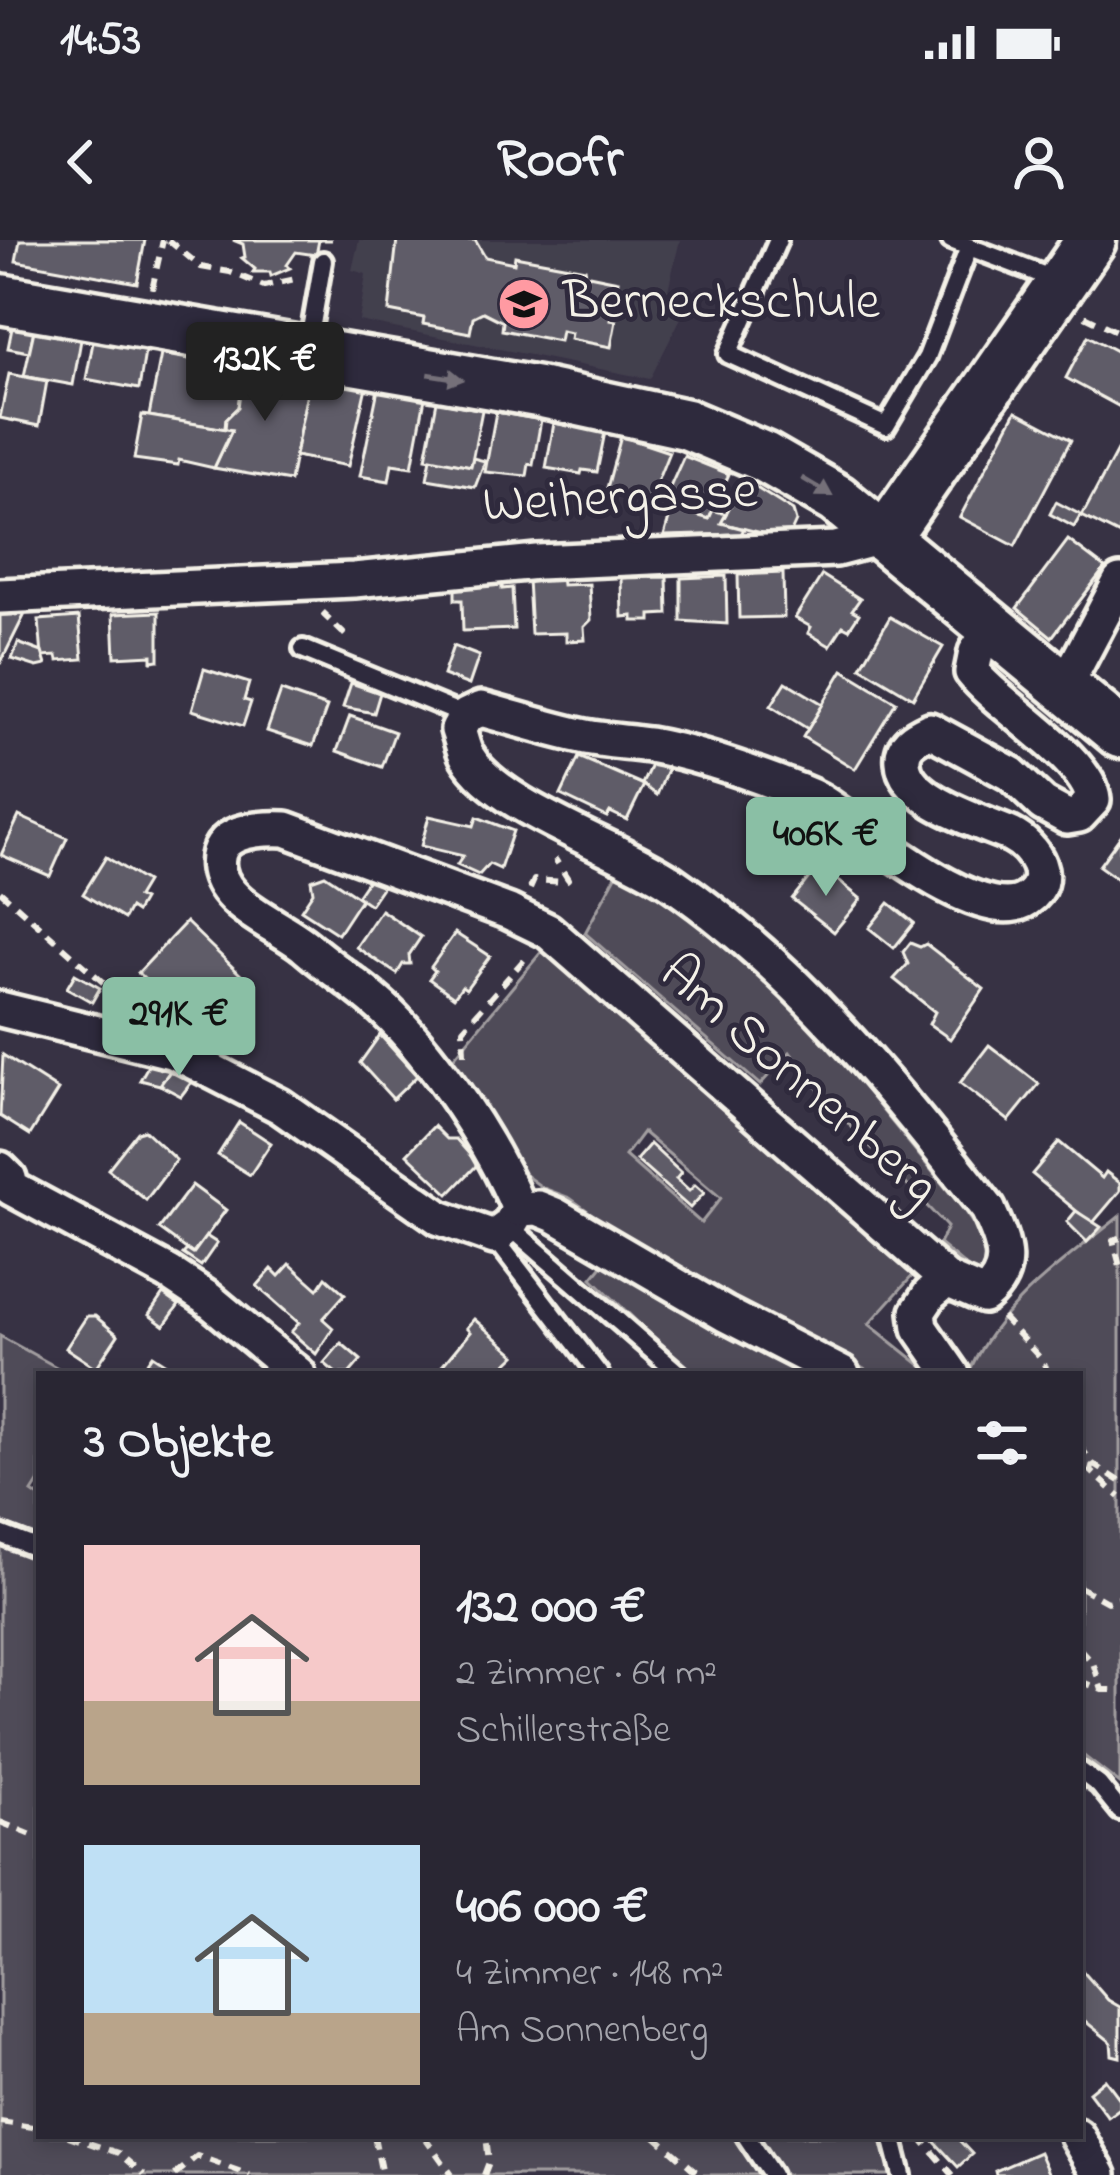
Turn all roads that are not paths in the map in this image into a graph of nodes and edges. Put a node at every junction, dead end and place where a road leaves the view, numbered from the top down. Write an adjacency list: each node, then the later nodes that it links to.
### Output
1 (778, 240): 4 (lane)
2 (950, 240): 4 (lane)
3 (1091, 240): 6 (main road)
4 (969, 247): 6 (lane)
5 (323, 261): 8 (lane)
6 (1062, 284): 9 (main road)
7 (0, 299): 8 (main road)
8 (307, 354): 9 (main road, one-way to 9)
9 (886, 536): 11 (street, Weihergasse); 12 (main road)
10 (1120, 582): 14 (street)
11 (0, 596)
12 (993, 627): 14 (main road); 15 (street)
13 (303, 649): 15 (lane)
14 (1064, 688): 16 (main road)
15 (466, 716): 20 (street, Am Sonnenberg)
16 (1120, 733)
17 (0, 1009): 19 (street)
18 (4, 1185): 21 (street)
19 (508, 1224): 20 (street, Am Sonnenberg); 22 (lane); 23 (lane); 24 (street)
20 (947, 1280): 25 (street)
21 (294, 1371)
22 (597, 1371)
23 (676, 1371)
24 (836, 1371)
25 (950, 1371)
26 (0, 1534): 27 (lane)
27 (36, 1548)
28 (1083, 1773): 29 (lane)
29 (1120, 1811)
30 (748, 2139): 33 (lane)
31 (893, 2139): 34 (lane)
32 (1079, 2139): 35 (street)
33 (772, 2175)
34 (902, 2175)
35 (1100, 2175)

